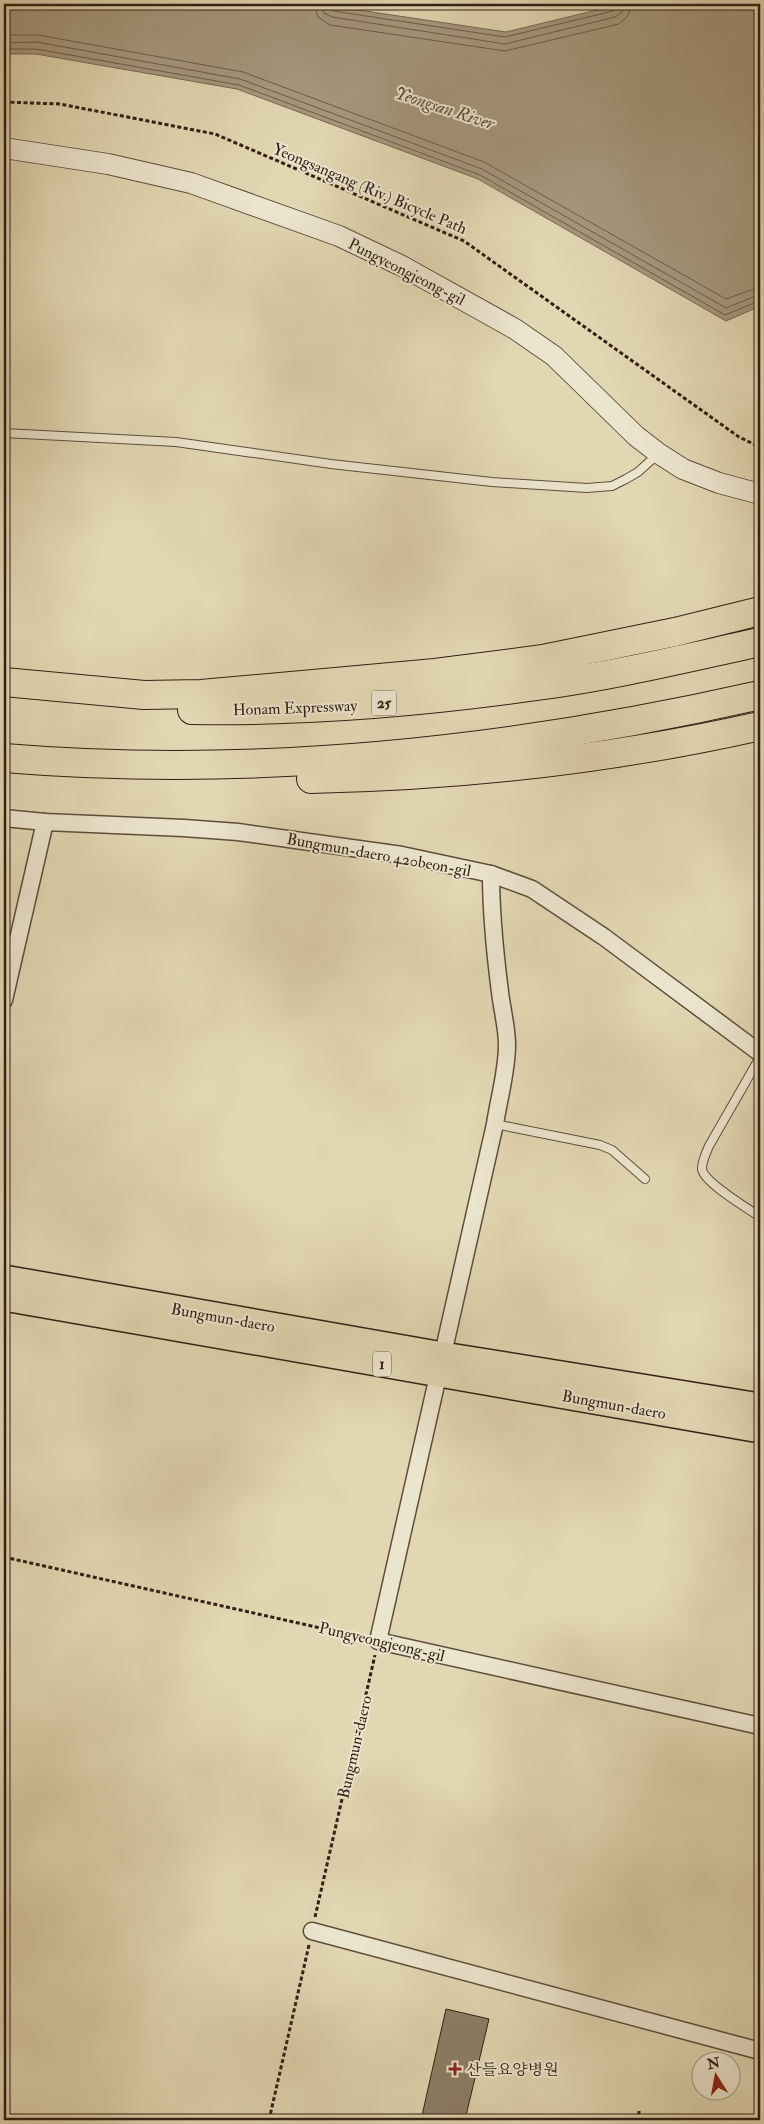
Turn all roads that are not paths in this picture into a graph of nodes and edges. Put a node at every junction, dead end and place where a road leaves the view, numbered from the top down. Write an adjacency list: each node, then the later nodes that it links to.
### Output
1 (4, 148): 3 (street, Pungyeongjeong-gil)
2 (4, 433): 3 (lane)
3 (658, 453): 4 (street, Pungyeongjeong-gil)
4 (760, 494)
5 (760, 610): 7 (highway)
6 (760, 642): 9 (highway, Honam Expressway / 25)
7 (4, 682)
8 (760, 695): 11 (highway)
9 (4, 700)
10 (760, 726): 12 (highway)
11 (4, 758)
12 (4, 772)
13 (4, 818): 14 (street, Bungmun-daero 420beon-gil)
14 (45, 822): 15 (street, Bungmun-daero 420beon-gil); 16 (street)
15 (491, 874): 17 (street, Bungmun-daero 420beon-gil); 19 (street)
16 (4, 1000)
17 (760, 1053)
18 (760, 1057): 21 (lane)
19 (495, 1124): 20 (lane); 24 (street)
20 (645, 1179)
21 (760, 1217)
22 (4, 1278): 24 (main road, Bungmun-daero / 1)
23 (4, 1298): 24 (main road, Bungmun-daero / 1)
24 (440, 1365): 25 (main road, Bungmun-daero / 1); 26 (main road, Bungmun-daero / 1); 27 (street, Pungyeongjeong-gil)
25 (760, 1406)
26 (760, 1430)
27 (760, 1726)
28 (312, 1932): 29 (street)
29 (760, 2051)

